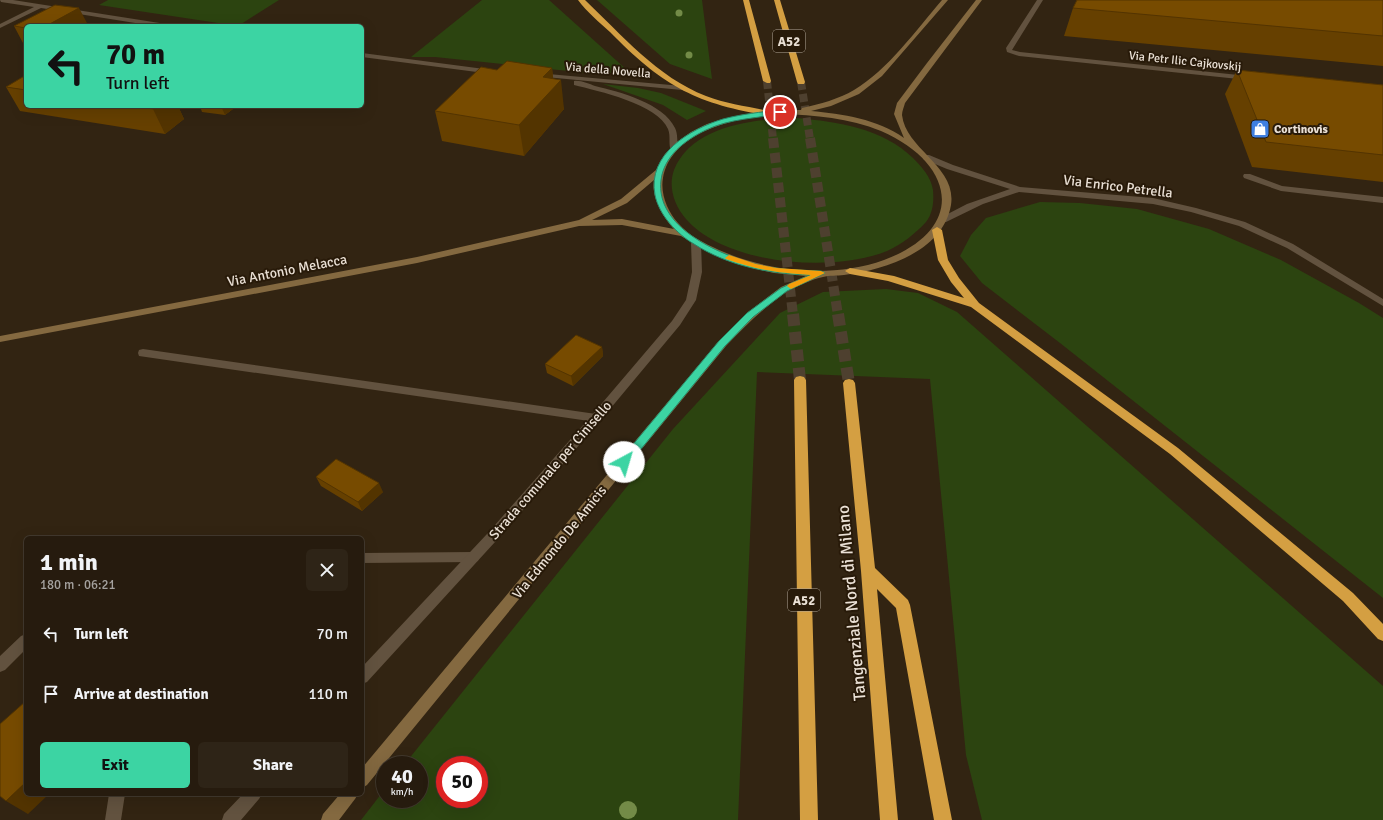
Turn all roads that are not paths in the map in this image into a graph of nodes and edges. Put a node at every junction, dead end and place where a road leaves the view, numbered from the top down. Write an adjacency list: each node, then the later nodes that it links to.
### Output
1 (1, 0): 9 (street)
2 (581, 0): 19 (highway)
3 (739, 0): 8 (highway)
4 (777, 0): 18 (highway, A52)
5 (945, 0): 20 (main road)
6 (979, 0): 22 (main road)
7 (1040, 0): 16 (street, Via Petr Ilic Cajkovskij)
8 (747, 3): 17 (highway, A52)
9 (40, 7): 10 (street); 11 (street)
10 (153, 24)
11 (0, 26)
12 (364, 55): 13 (street)
13 (499, 72)
14 (529, 75): 15 (street)
15 (559, 77): 19 (street, Via della Novella); 23 (street, Via della Novella)
16 (1256, 79)
17 (767, 81)
18 (801, 82)
19 (682, 88): 21 (highway)
20 (797, 112): 21 (main road); 22 (main road)
21 (765, 113): 23 (main road)
22 (914, 146): 24 (main road)
23 (674, 149): 25 (main road)
24 (926, 156): 27 (street, Via Enrico Petrella); 29 (main road)
25 (659, 172): 30 (main road, Via Antonio Melacca); 32 (main road)
26 (1247, 176): 28 (street)
27 (1019, 189): 29 (street, Via Enrico Petrella); 36 (street, Via Enrico Petrella)
28 (1383, 200)
29 (943, 220): 31 (main road)
30 (578, 223): 32 (main road, Via Antonio Melacca); 38 (main road, Via Antonio Melacca)
31 (937, 230): 34 (main road); 37 (highway)
32 (685, 234): 33 (main road)
33 (696, 243): 35 (main road); 42 (street, Strada comunale per Cinisello)
34 (850, 271): 35 (main road); 37 (highway)
35 (821, 273): 50 (main road, Via Edmondo De Amicis)
36 (1383, 303)
37 (975, 305): 46 (highway)
38 (0, 339)
39 (143, 353): 42 (street)
40 (800, 380): 57 (highway, A52)
41 (850, 383): 45 (highway, Tangenziale Nord di Milano)
42 (596, 418): 43 (street, Strada comunale per Cinisello)
43 (473, 557): 44 (street); 49 (street, Strada comunale per Cinisello)
44 (364, 558)
45 (868, 571): 58 (highway, Tangenziale Nord di Milano); 59 (highway)
46 (1383, 634)
47 (24, 642): 48 (street)
48 (0, 665)
49 (364, 675)
50 (364, 778)
51 (117, 796): 54 (street)
52 (252, 796): 55 (street)
53 (348, 796): 56 (main road)
54 (113, 820)
55 (230, 820)
56 (329, 820)
57 (809, 820)
58 (889, 820)
59 (943, 820)

